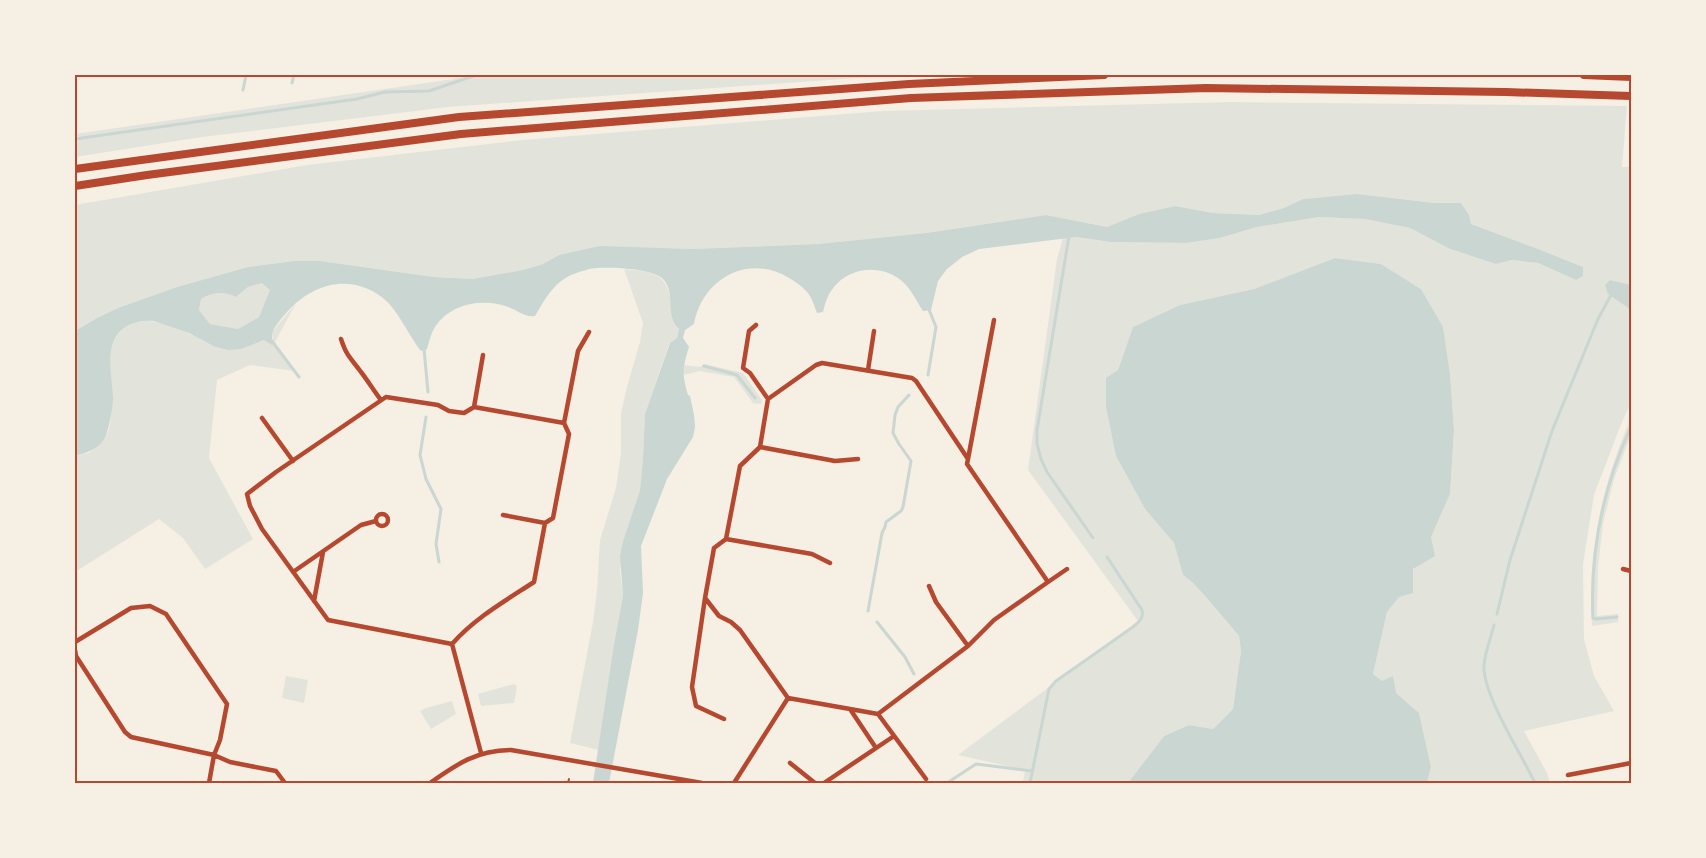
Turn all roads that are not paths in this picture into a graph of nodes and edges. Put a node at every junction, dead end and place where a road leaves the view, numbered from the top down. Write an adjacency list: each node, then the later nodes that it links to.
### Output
1 (1104, 75): 5 (highway)
2 (1584, 75): 3 (highway)
3 (1631, 77)
4 (1631, 96): 6 (highway)
5 (75, 169)
6 (75, 186)
7 (994, 320): 21 (street)
8 (756, 325): 14 (street)
9 (874, 331): 13 (street)
10 (589, 332): 18 (street)
11 (341, 339): 15 (street)
12 (483, 355): 16 (street)
13 (868, 370): 14 (street); 21 (street)
14 (768, 399): 19 (street)
15 (381, 400): 16 (street); 22 (street)
16 (474, 406): 18 (street)
17 (262, 418): 22 (street)
18 (564, 423): 25 (street)
19 (760, 447): 20 (street); 26 (street)
20 (858, 459)
21 (968, 459): 33 (street)
22 (293, 461): 32 (street)
23 (503, 514): 25 (street)
24 (376, 521): 27 (street)
25 (545, 523): 38 (street)
26 (726, 538): 28 (street); 35 (street)
27 (323, 552): 32 (street); 36 (street)
28 (830, 564)
29 (1067, 569): 33 (street)
30 (1623, 569): 31 (street)
31 (1631, 571)
32 (293, 572): 36 (street)
33 (1048, 582): 39 (street)
34 (929, 586): 39 (street)
35 (705, 598): 41 (street); 44 (street)
36 (314, 601): 38 (street)
37 (75, 642): 48 (street)
38 (452, 644): 47 (street)
39 (968, 646): 43 (street)
40 (75, 650): 48 (street)
41 (788, 698): 42 (street); 57 (street)
42 (850, 709): 43 (street); 46 (street)
43 (878, 714): 45 (street)
44 (724, 719)
45 (894, 736): 46 (street); 52 (street)
46 (876, 748): 59 (street)
47 (481, 753): 55 (street); 56 (street)
48 (213, 755): 53 (street); 54 (street)
49 (790, 763): 58 (street)
50 (1631, 763): 51 (street)
51 (1568, 775)
52 (926, 779)
53 (209, 783)
54 (285, 783)
55 (430, 783)
56 (702, 783)
57 (734, 783)
58 (814, 783)
59 (824, 783)

